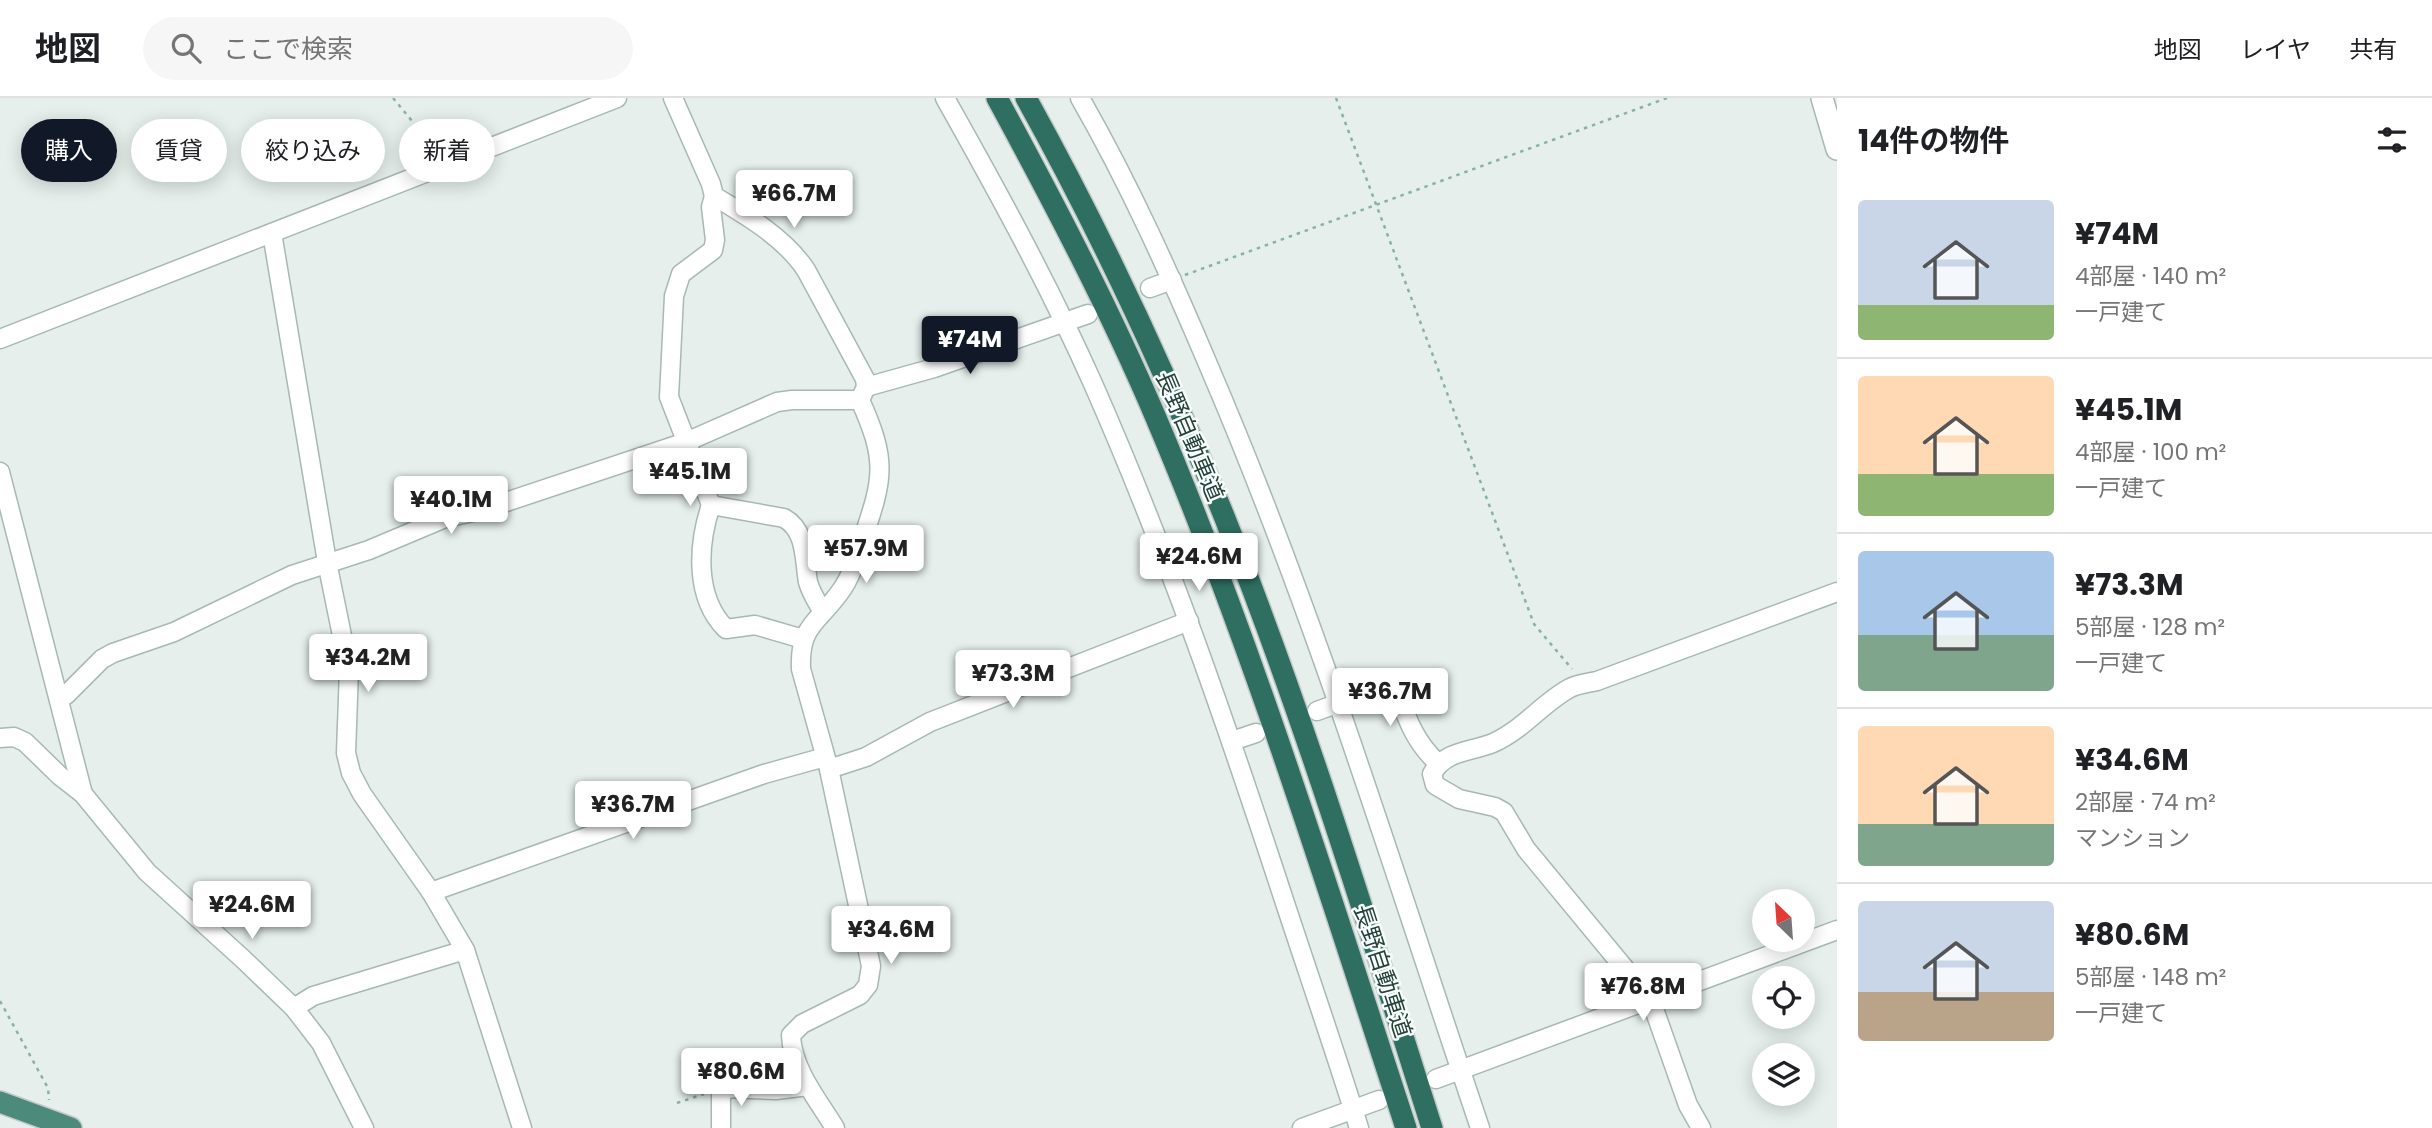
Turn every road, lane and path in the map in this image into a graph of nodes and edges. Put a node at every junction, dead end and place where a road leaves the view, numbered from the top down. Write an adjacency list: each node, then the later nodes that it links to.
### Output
1 (393, 98): 11 (path)
2 (617, 98): 12 (street)
3 (673, 98): 15 (street)
4 (945, 98): 21 (street)
5 (997, 98): 64 (highway, 長野自動車道)
6 (1026, 98): 65 (highway, 長野自動車道)
7 (1080, 98): 18 (street)
8 (1336, 98): 16 (path)
9 (1667, 98): 16 (path)
10 (1822, 98): 13 (street)
11 (410, 119)
12 (495, 146)
13 (1837, 149)
14 (403, 182): 17 (street)
15 (714, 196): 23 (street); 24 (street)
16 (1377, 206): 18 (path); 32 (path)
17 (272, 233): 22 (street); 27 (street)
18 (1172, 280): 19 (street); 34 (street)
19 (1150, 288)
20 (1088, 314): 21 (street)
21 (1064, 324): 23 (street); 30 (street)
22 (0, 339)
23 (863, 393): 24 (street); 29 (street)
24 (687, 442): 26 (street); 27 (street)
25 (0, 472): 33 (street)
26 (711, 505): 29 (street); 31 (street)
27 (327, 562): 33 (street); 42 (street)
28 (1837, 592): 32 (street)
29 (822, 612): 31 (street)
30 (1189, 621): 38 (street); 39 (street)
31 (803, 639): 39 (street)
32 (1581, 684): 40 (street)
33 (59, 699): 41 (street)
34 (1339, 702): 35 (street); 40 (street); 48 (street)
35 (1317, 711)
36 (1256, 733): 38 (street)
37 (0, 738): 41 (street)
38 (1232, 741): 55 (street)
39 (827, 763): 42 (street); 50 (street)
40 (1438, 763): 45 (street)
41 (83, 794): 47 (street)
42 (431, 892): 44 (street)
43 (1837, 930): 45 (street)
44 (465, 950): 47 (street); 59 (street)
45 (1649, 1000): 48 (street); 67 (street)
46 (0, 1001): 56 (path)
47 (294, 1008): 58 (street)
48 (1461, 1069): 49 (street); 66 (street)
49 (1436, 1079)
50 (808, 1086): 51 (street); 61 (street)
51 (721, 1088): 54 (path); 60 (street)
52 (1379, 1100): 55 (street)
53 (0, 1102): 56 (highway)
54 (677, 1103)
55 (1353, 1109): 62 (street); 63 (street)
56 (44, 1118): 57 (highway)
57 (71, 1128)
58 (364, 1128)
59 (522, 1128)
60 (721, 1128)
61 (835, 1128)
62 (1302, 1128)
63 (1359, 1128)
64 (1406, 1128)
65 (1432, 1128)
66 (1480, 1128)
67 (1701, 1128)

